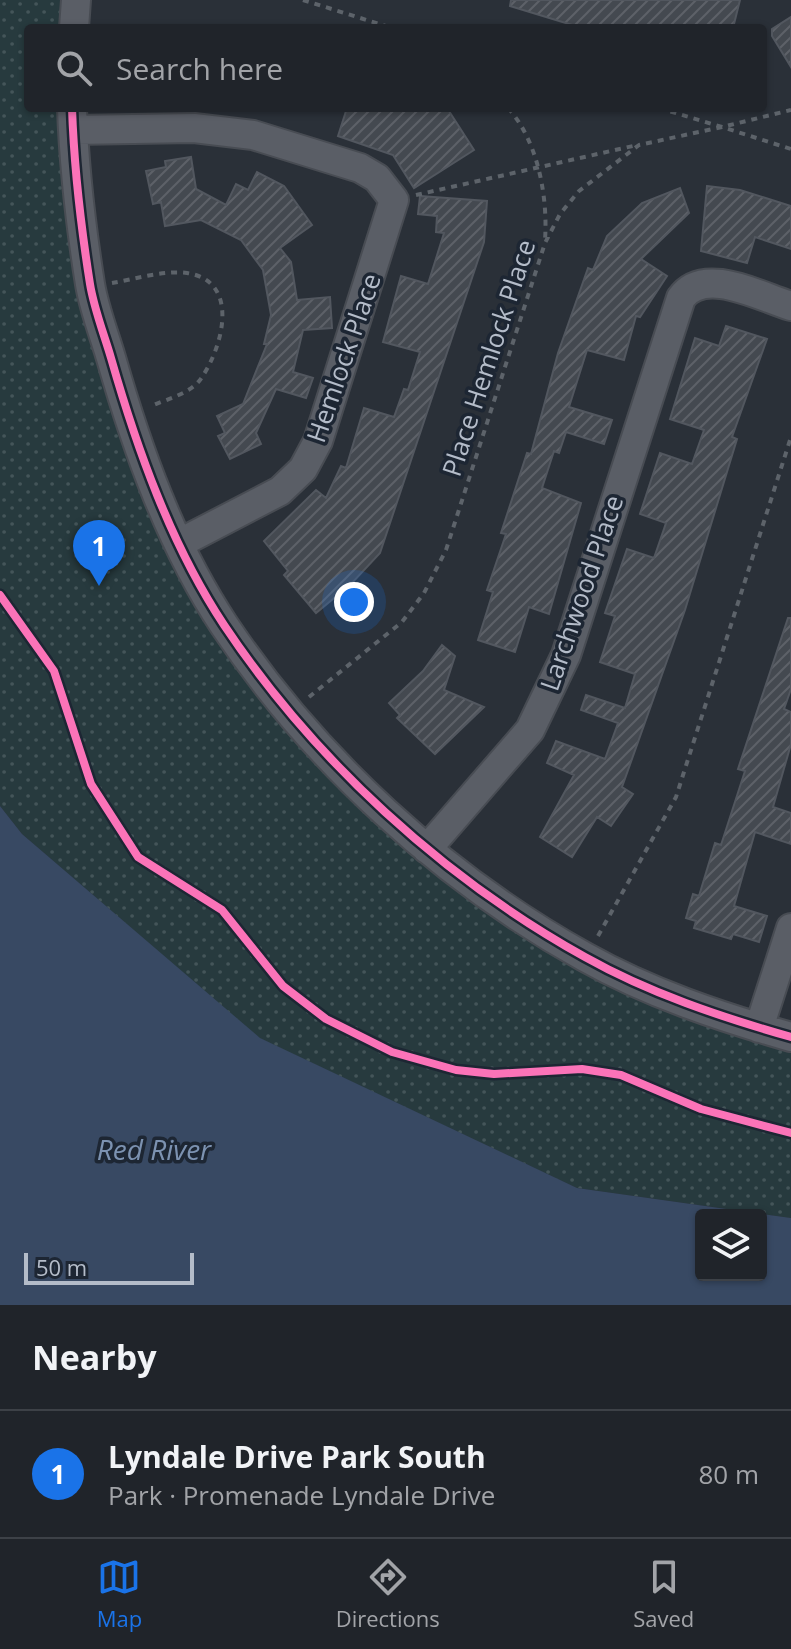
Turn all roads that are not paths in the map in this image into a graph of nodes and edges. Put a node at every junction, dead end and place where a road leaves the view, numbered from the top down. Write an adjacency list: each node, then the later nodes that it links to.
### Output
1 (76, 0): 2 (street)
2 (74, 24)
3 (73, 119): 5 (street); 5 (street, Hemlock Place)
4 (791, 306): 6 (street, Larchwood Place)
5 (180, 543): 6 (street)
6 (427, 849): 8 (street)
7 (791, 928): 8 (street)
8 (759, 1028): 9 (street)
9 (791, 1037)

